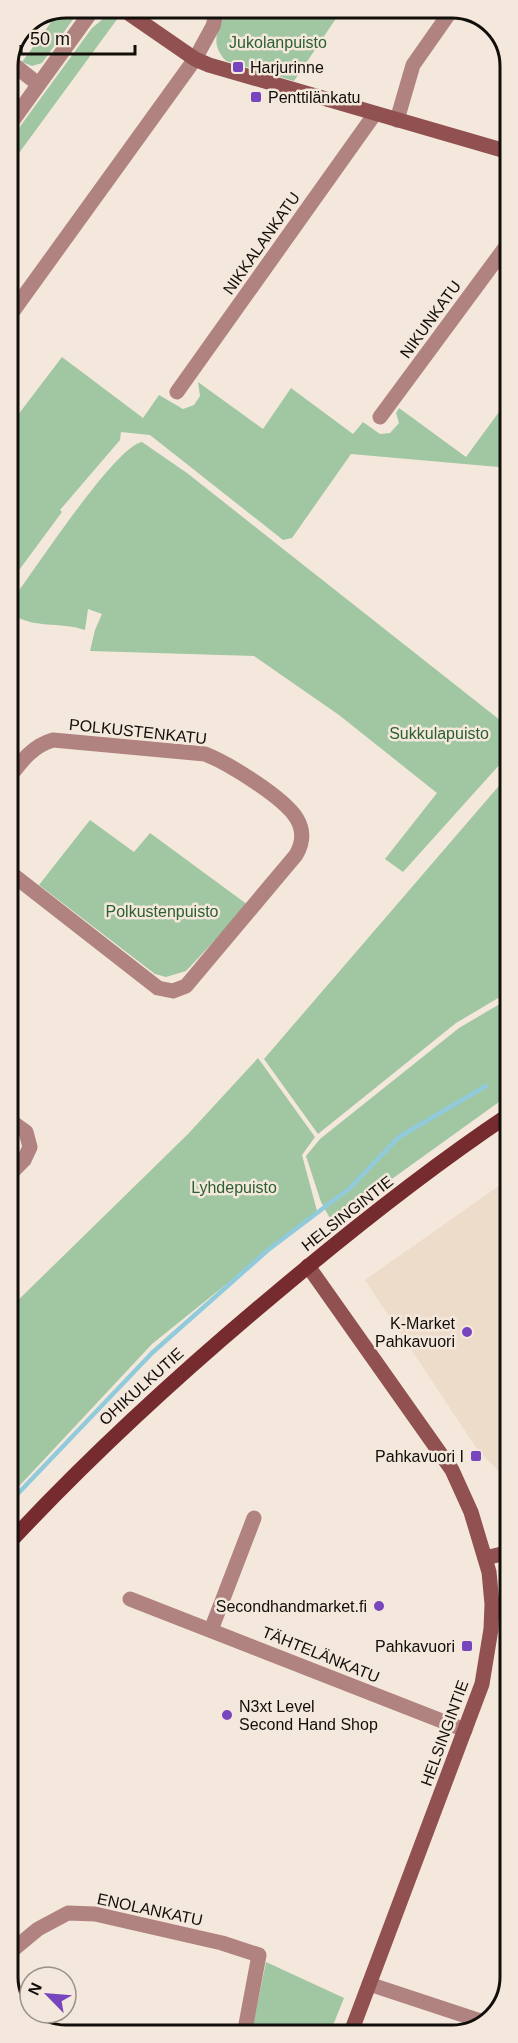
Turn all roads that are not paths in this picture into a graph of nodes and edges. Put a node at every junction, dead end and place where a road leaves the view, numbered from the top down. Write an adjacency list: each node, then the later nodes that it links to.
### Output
1 (87, 18): 7 (street)
2 (136, 18): 5 (main road)
3 (215, 18): 5 (street)
4 (446, 18): 10 (street)
5 (195, 59): 9 (main road); 13 (street)
6 (18, 69): 7 (street)
7 (38, 84): 8 (street)
8 (18, 113)
9 (374, 115): 10 (main road); 14 (street, NIKKALANKATU)
10 (397, 120): 11 (main road)
11 (500, 149)
12 (500, 255): 15 (street, NIKUNKATU)
13 (18, 304)
14 (177, 393)
15 (380, 417)
16 (18, 766): 17 (street, POLKUSTENKATU)
17 (18, 879)
18 (500, 1121): 21 (main road, HELSINGINTIE)
19 (18, 1126): 20 (street)
20 (18, 1166)
21 (308, 1266): 23 (main road, OHIKULKUTIE); 25 (main road, HELSINGINTIE)
22 (254, 1518): 27 (street)
23 (18, 1533)
24 (500, 1554): 25 (main road)
25 (484, 1558): 28 (main road, HELSINGINTIE)
26 (130, 1599): 27 (street, TÄHTELÄNKATU)
27 (211, 1630): 28 (street, TÄHTELÄNKATU)
28 (465, 1731): 30 (main road, HELSINGINTIE)
29 (18, 1946): 32 (street, ENOLANKATU)
30 (369, 1984): 31 (street); 33 (main road, HELSINGINTIE)
31 (475, 2019)
32 (246, 2025)
33 (354, 2025)

